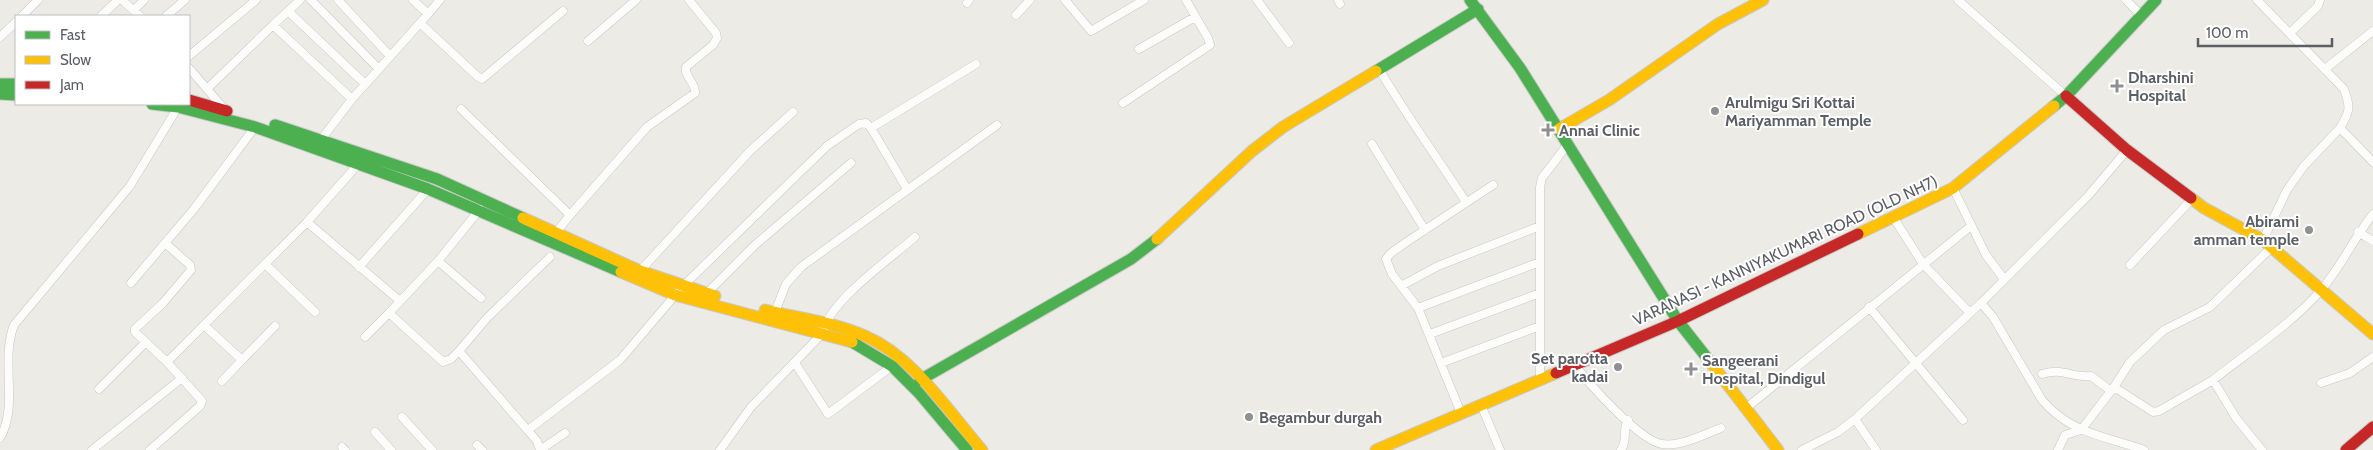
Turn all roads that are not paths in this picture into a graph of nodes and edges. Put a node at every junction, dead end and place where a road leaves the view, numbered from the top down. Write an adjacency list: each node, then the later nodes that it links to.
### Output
1 (38, 0): 30 (street)
2 (118, 0): 31 (street)
3 (122, 0): 25 (street)
4 (185, 0): 32 (street)
5 (256, 0): 45 (street)
6 (300, 0): 27 (street)
7 (311, 0): 49 (street)
8 (338, 0): 46 (street)
9 (413, 0): 29 (street)
10 (440, 0): 29 (street)
11 (636, 0): 42 (street)
12 (689, 0): 87 (street)
13 (1030, 0): 33 (street)
14 (1065, 0): 15 (street)
15 (1144, 0)
16 (1186, 0): 35 (street)
17 (1258, 0): 43 (street)
18 (1470, 0): 26 (main road)
19 (1763, 0): 71 (main road)
20 (1958, 0): 58 (street)
21 (2126, 0): 34 (street)
22 (2156, 0): 34 (main road, VARANASI - KANNIYAKUMARI ROAD (OLD NH7))
23 (2257, 0): 40 (street)
24 (2320, 0): 40 (street)
25 (139, 6)
26 (1478, 9): 50 (main road); 71 (main road)
27 (288, 11): 38 (street); 54 (street)
28 (563, 11): 37 (street)
29 (428, 14): 37 (street)
30 (23, 15)
31 (102, 15)
32 (167, 15)
33 (1016, 15)
34 (2141, 15): 58 (main road, VARANASI - KANNIYAKUMARI ROAD (OLD NH7))
35 (1195, 17): 44 (street); 61 (street)
36 (15, 23): 41 (street)
37 (420, 23): 46 (street)
38 (273, 26): 55 (street); 59 (street)
39 (2373, 31): 51 (street)
40 (2291, 32): 51 (street)
41 (0, 37)
42 (588, 41)
43 (1289, 43)
44 (1139, 49)
45 (190, 55)
46 (390, 56): 49 (street)
47 (976, 64): 69 (street)
48 (190, 69): 55 (street)
49 (378, 69): 54 (street)
50 (1379, 69): 85 (street); 145 (main road)
51 (2325, 69): 70 (street)
52 (0, 84): 53 (main road)
53 (15, 84)
54 (365, 84): 59 (street)
55 (208, 88): 66 (street)
56 (0, 94): 57 (main road)
57 (15, 95)
58 (2066, 96): 75 (main road); 81 (main road, VARANASI - KANNIYAKUMARI ROAD (OLD NH7))
59 (352, 99): 72 (street)
60 (190, 100): 66 (main road)
61 (1123, 104)
62 (161, 105): 63 (main road)
63 (178, 107): 66 (main road); 164 (street)
64 (461, 109): 87 (street)
65 (793, 112): 107 (street)
66 (227, 115): 68 (main road); 72 (main road)
67 (997, 125): 83 (street)
68 (255, 127): 72 (main road); 98 (street)
69 (871, 128): 83 (street); 112 (street)
70 (2340, 128): 77 (street); 99 (street)
71 (1559, 129): 74 (main road)
72 (317, 144): 76 (main road)
73 (1372, 144): 93 (street)
74 (1568, 144): 91 (street); 124 (main road)
75 (2128, 150): 84 (main road); 108 (street)
76 (362, 160): 79 (main road); 82 (main road); 90 (street)
77 (2373, 162)
78 (851, 163): 114 (street)
79 (437, 179): 82 (street); 86 (main road)
80 (1494, 185): 85 (street)
81 (1953, 188): 89 (main road, VARANASI - KANNIYAKUMARI ROAD (OLD NH7)); 92 (street)
82 (428, 189): 86 (main road); 106 (street)
83 (907, 189): 121 (street)
84 (2192, 199): 99 (main road); 105 (street)
85 (1466, 202): 93 (street)
86 (484, 205): 96 (main road); 101 (street)
87 (570, 214): 96 (street)
88 (2373, 214): 94 (street)
89 (1893, 216): 103 (street); 124 (main road, VARANASI - KANNIYAKUMARI ROAD (OLD NH7))
90 (307, 222): 104 (street); 106 (street)
91 (1540, 226): 102 (street); 110 (street)
92 (1971, 226): 103 (street); 108 (street)
93 (1425, 230): 110 (street)
94 (2358, 232): 97 (street); 111 (street)
95 (915, 237): 128 (street)
96 (553, 238): 107 (main road); 112 (main road)
97 (2373, 241)
98 (165, 242): 109 (street); 132 (street)
99 (2267, 244): 111 (main road); 150 (street)
100 (550, 257): 133 (street)
101 (438, 261): 115 (street); 116 (street)
102 (1540, 262): 113 (street); 118 (street)
103 (1922, 264): 119 (street); 123 (street)
104 (266, 265): 120 (street); 125 (street)
105 (2130, 265)
106 (359, 267): 116 (street)
107 (640, 271): 112 (main road)
108 (2004, 279): 117 (street)
109 (131, 283)
110 (1402, 286): 118 (street)
111 (2321, 290): 130 (main road); 146 (street)
112 (678, 291): 114 (main road); 128 (main road); 160 (street)
113 (1540, 293): 127 (street); 129 (street)
114 (706, 294): 121 (main road)
115 (481, 298)
116 (400, 301): 122 (street)
117 (1982, 303): 123 (street); 161 (street)
118 (1418, 308): 129 (street)
119 (1869, 308): 139 (street); 152 (street)
120 (315, 312)
121 (774, 312): 128 (main road)
122 (389, 313): 131 (street); 133 (street)
123 (1970, 313): 139 (street)
124 (1678, 321): 140 (main road, VARANASI - KANNIYAKUMARI ROAD (OLD NH7)); 152 (main road)
125 (204, 326): 135 (street); 136 (street)
126 (275, 326): 135 (street)
127 (1540, 326): 138 (street); 144 (street)
128 (823, 329): 137 (street); 141 (main road); 145 (main road)
129 (1430, 334): 138 (street)
130 (2373, 334)
131 (365, 337)
132 (145, 343): 136 (street); 149 (street)
133 (459, 351): 160 (street)
134 (2373, 357): 148 (street)
135 (242, 360): 147 (street)
136 (167, 362): 143 (street)
137 (795, 363): 141 (street); 167 (street)
138 (1441, 363): 153 (street)
139 (1914, 364): 155 (street); 157 (street)
140 (1575, 365): 144 (main road, VARANASI - KANNIYAKUMARI ROAD (OLD NH7)); 156 (street)
141 (892, 366): 174 (main road)
142 (2042, 374): 150 (street)
143 (182, 378): 169 (street); 170 (street)
144 (1540, 379): 151 (main road, VARANASI - KANNIYAKUMARI ROAD (OLD NH7))
145 (920, 380): 175 (main road)
146 (2213, 380): 150 (street); 186 (street)
147 (222, 381)
148 (2321, 383)
149 (99, 389)
150 (2112, 389): 161 (street)
151 (1481, 405): 153 (main road, VARANASI - KANNIYAKUMARI ROAD (OLD NH7)); 177 (street)
152 (1745, 409): 180 (main road)
153 (1461, 414): 176 (main road, VARANASI - KANNIYAKUMARI ROAD (OLD NH7))
154 (402, 417): 172 (street)
155 (1855, 419): 181 (street); 182 (street)
156 (1628, 420): 165 (street); 178 (street)
157 (1963, 420)
158 (2373, 427): 168 (main road)
159 (1721, 428): 165 (street)
160 (528, 430): 173 (street)
161 (2081, 430): 166 (street); 183 (street)
162 (374, 432): 171 (street)
163 (565, 433): 173 (street)
164 (0, 438)
165 (1651, 441): 179 (street)
166 (2117, 441): 184 (street); 185 (street)
167 (724, 448)
168 (2351, 448)
169 (92, 450)
170 (150, 450)
171 (391, 450)
172 (432, 450)
173 (540, 450)
174 (967, 450)
175 (982, 450)
176 (1376, 450)
177 (1500, 450)
178 (1622, 450)
179 (1652, 450)
180 (1778, 450)
181 (1802, 450)
182 (1876, 450)
183 (2058, 450)
184 (2117, 450)
185 (2144, 450)
186 (2262, 450)

